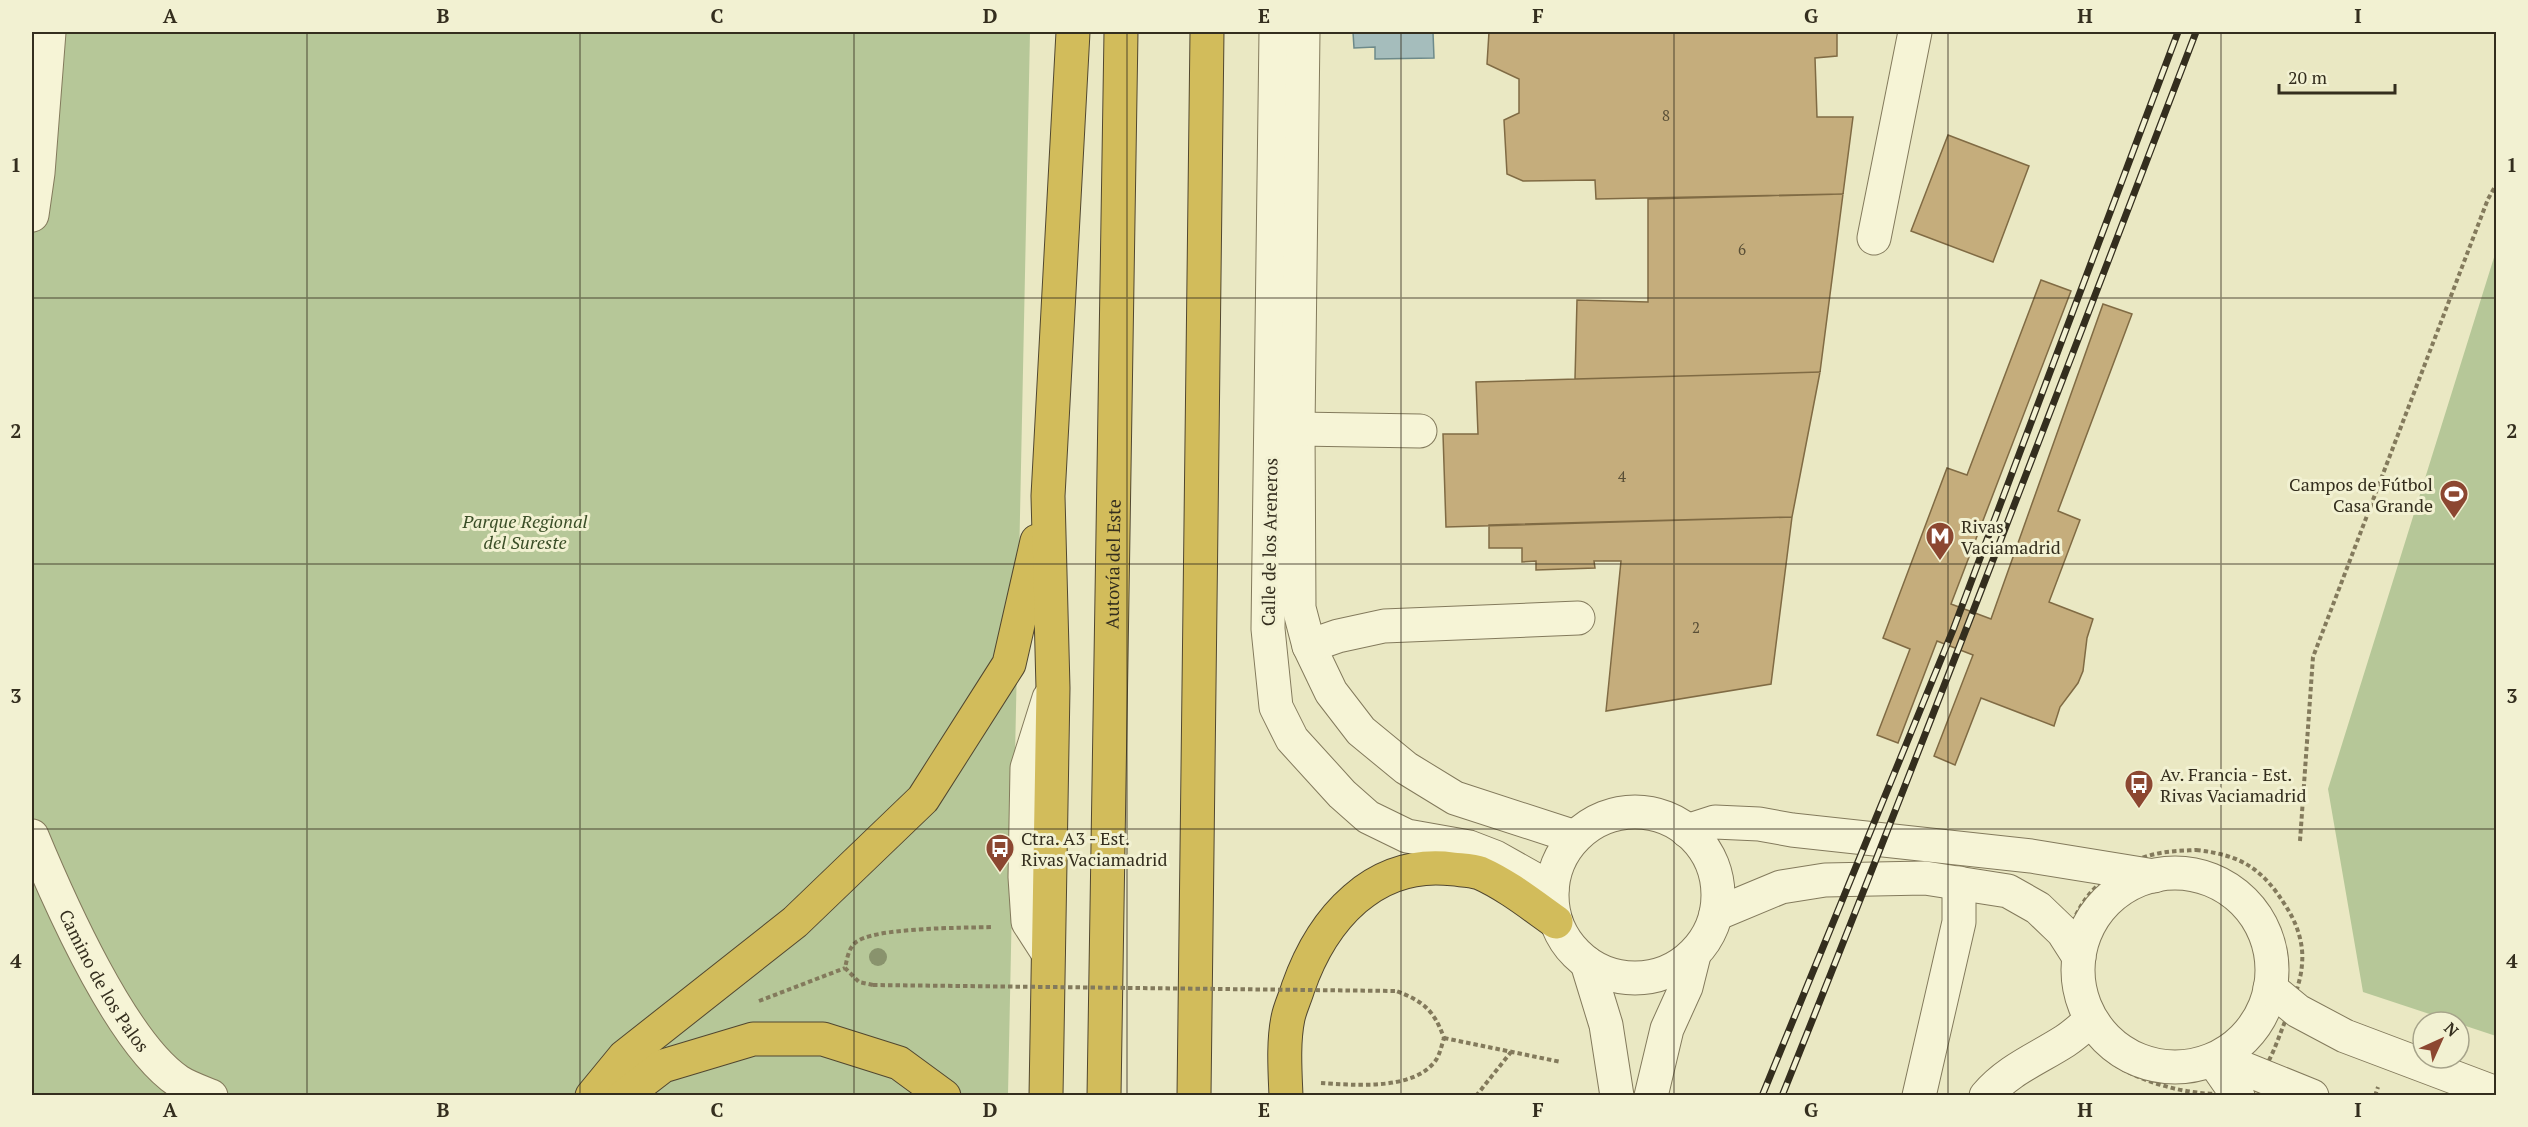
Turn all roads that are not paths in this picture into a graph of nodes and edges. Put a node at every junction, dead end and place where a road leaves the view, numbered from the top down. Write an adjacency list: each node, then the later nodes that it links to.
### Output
1 (50, 32): 8 (street)
2 (1073, 32): 12 (highway)
3 (1122, 32): 37 (highway, Autovía del Este)
4 (1207, 32): 38 (highway)
5 (1276, 32): 20 (street, Calle de los Areneros)
6 (1303, 32): 10 (street, Calle de los Areneros)
7 (1915, 32): 9 (street)
8 (32, 215)
9 (1874, 238)
10 (1298, 429): 11 (street); 14 (street, Calle de los Areneros)
11 (1420, 431)
12 (1048, 496): 33 (highway); 36 (highway)
13 (1578, 618): 14 (street)
14 (1308, 646): 17 (street, Calle de los Areneros)
15 (1687, 831): 17 (street); 18 (street); 21 (street)
16 (32, 836): 32 (street, Camino de los Palos)
17 (1575, 837): 20 (street)
18 (2154, 876): 23 (street); 26 (street)
19 (1959, 883): 21 (street); 23 (street); 41 (street)
20 (1552, 889): 22 (street)
21 (1716, 914): 24 (street)
22 (1556, 922): 25 (street); 29 (highway)
23 (2073, 947): 27 (street)
24 (1694, 955): 25 (street); 40 (street)
25 (1587, 963): 39 (street)
26 (2280, 997): 28 (street); 31 (street)
27 (2087, 1024): 28 (street); 42 (street)
28 (2216, 1059): 30 (street)
29 (1285, 1086)
30 (2245, 1088): 43 (street)
31 (2496, 1093)
32 (211, 1095)
33 (592, 1095)
34 (624, 1095): 35 (highway)
35 (944, 1095)
36 (1046, 1095)
37 (1104, 1095)
38 (1194, 1095)
39 (1617, 1095)
40 (1651, 1095)
41 (1919, 1095)
42 (1986, 1095)
43 (2312, 1095)

